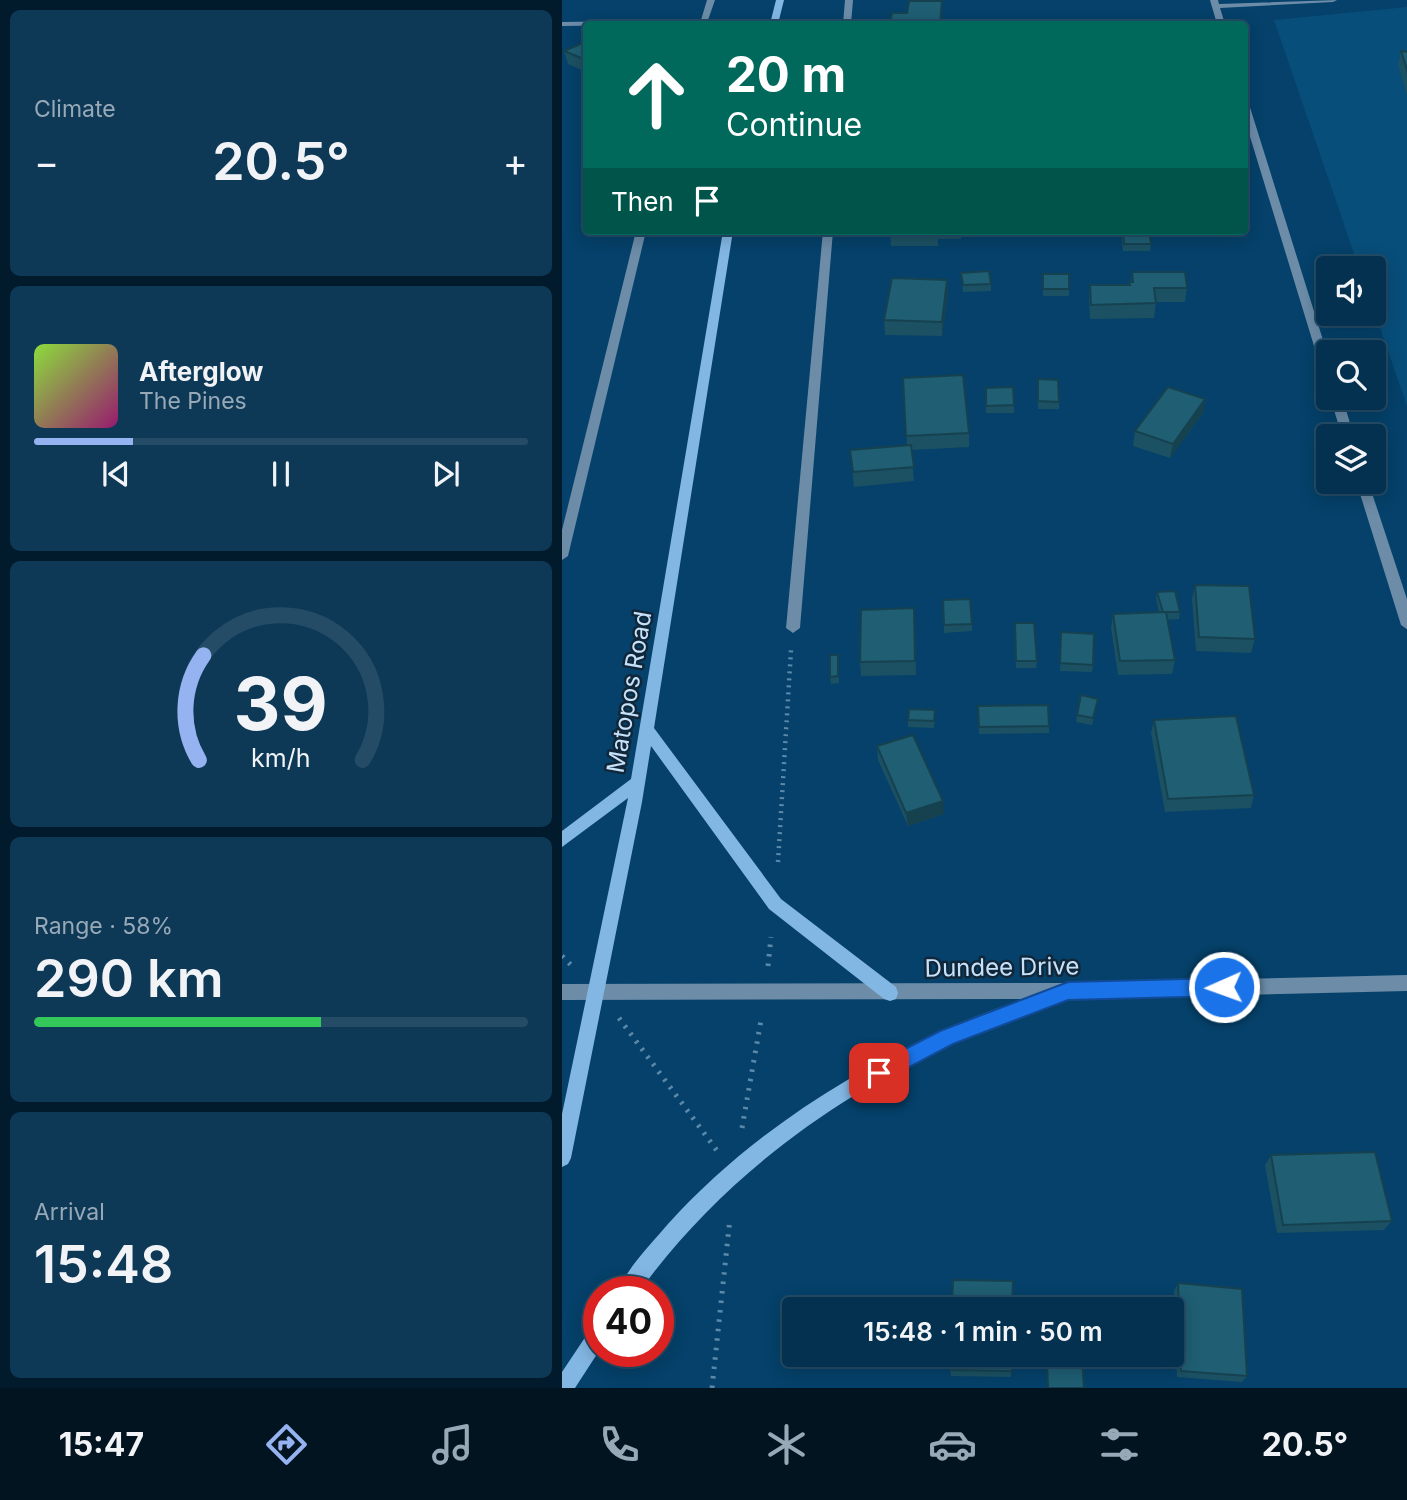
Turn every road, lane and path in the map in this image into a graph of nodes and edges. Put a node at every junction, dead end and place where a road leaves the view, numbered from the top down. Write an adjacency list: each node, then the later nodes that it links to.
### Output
1 (711, 0): 6 (street)
2 (780, 0): 7 (main road)
3 (849, 0): 8 (street)
4 (1333, 0): 5 (street)
5 (1214, 3): 9 (street)
6 (705, 21)
7 (775, 21)
8 (847, 21)
9 (1220, 21)
10 (562, 24): 11 (street)
11 (583, 24)
12 (1248, 114): 16 (street)
13 (640, 235): 18 (street)
14 (727, 235): 21 (main road, Matopos Road)
15 (828, 235): 20 (street)
16 (1318, 340)
17 (1366, 494): 19 (street)
18 (562, 556)
19 (1407, 625)
20 (793, 628)
21 (648, 730): 22 (main road, Matopos Road); 28 (main road)
22 (638, 782): 23 (main road); 25 (main road, Matopos Road)
23 (562, 839)
24 (1407, 982): 26 (street, Dundee Drive)
25 (598, 990): 27 (street, Dundee Drive); 28 (street, Dundee Drive); 29 (main road, Matopos Road)
26 (1068, 991): 28 (street, Dundee Drive); 30 (main road)
27 (562, 992)
28 (889, 993)
29 (562, 1158)
30 (640, 1276)
31 (583, 1358): 32 (main road)
32 (563, 1388)

